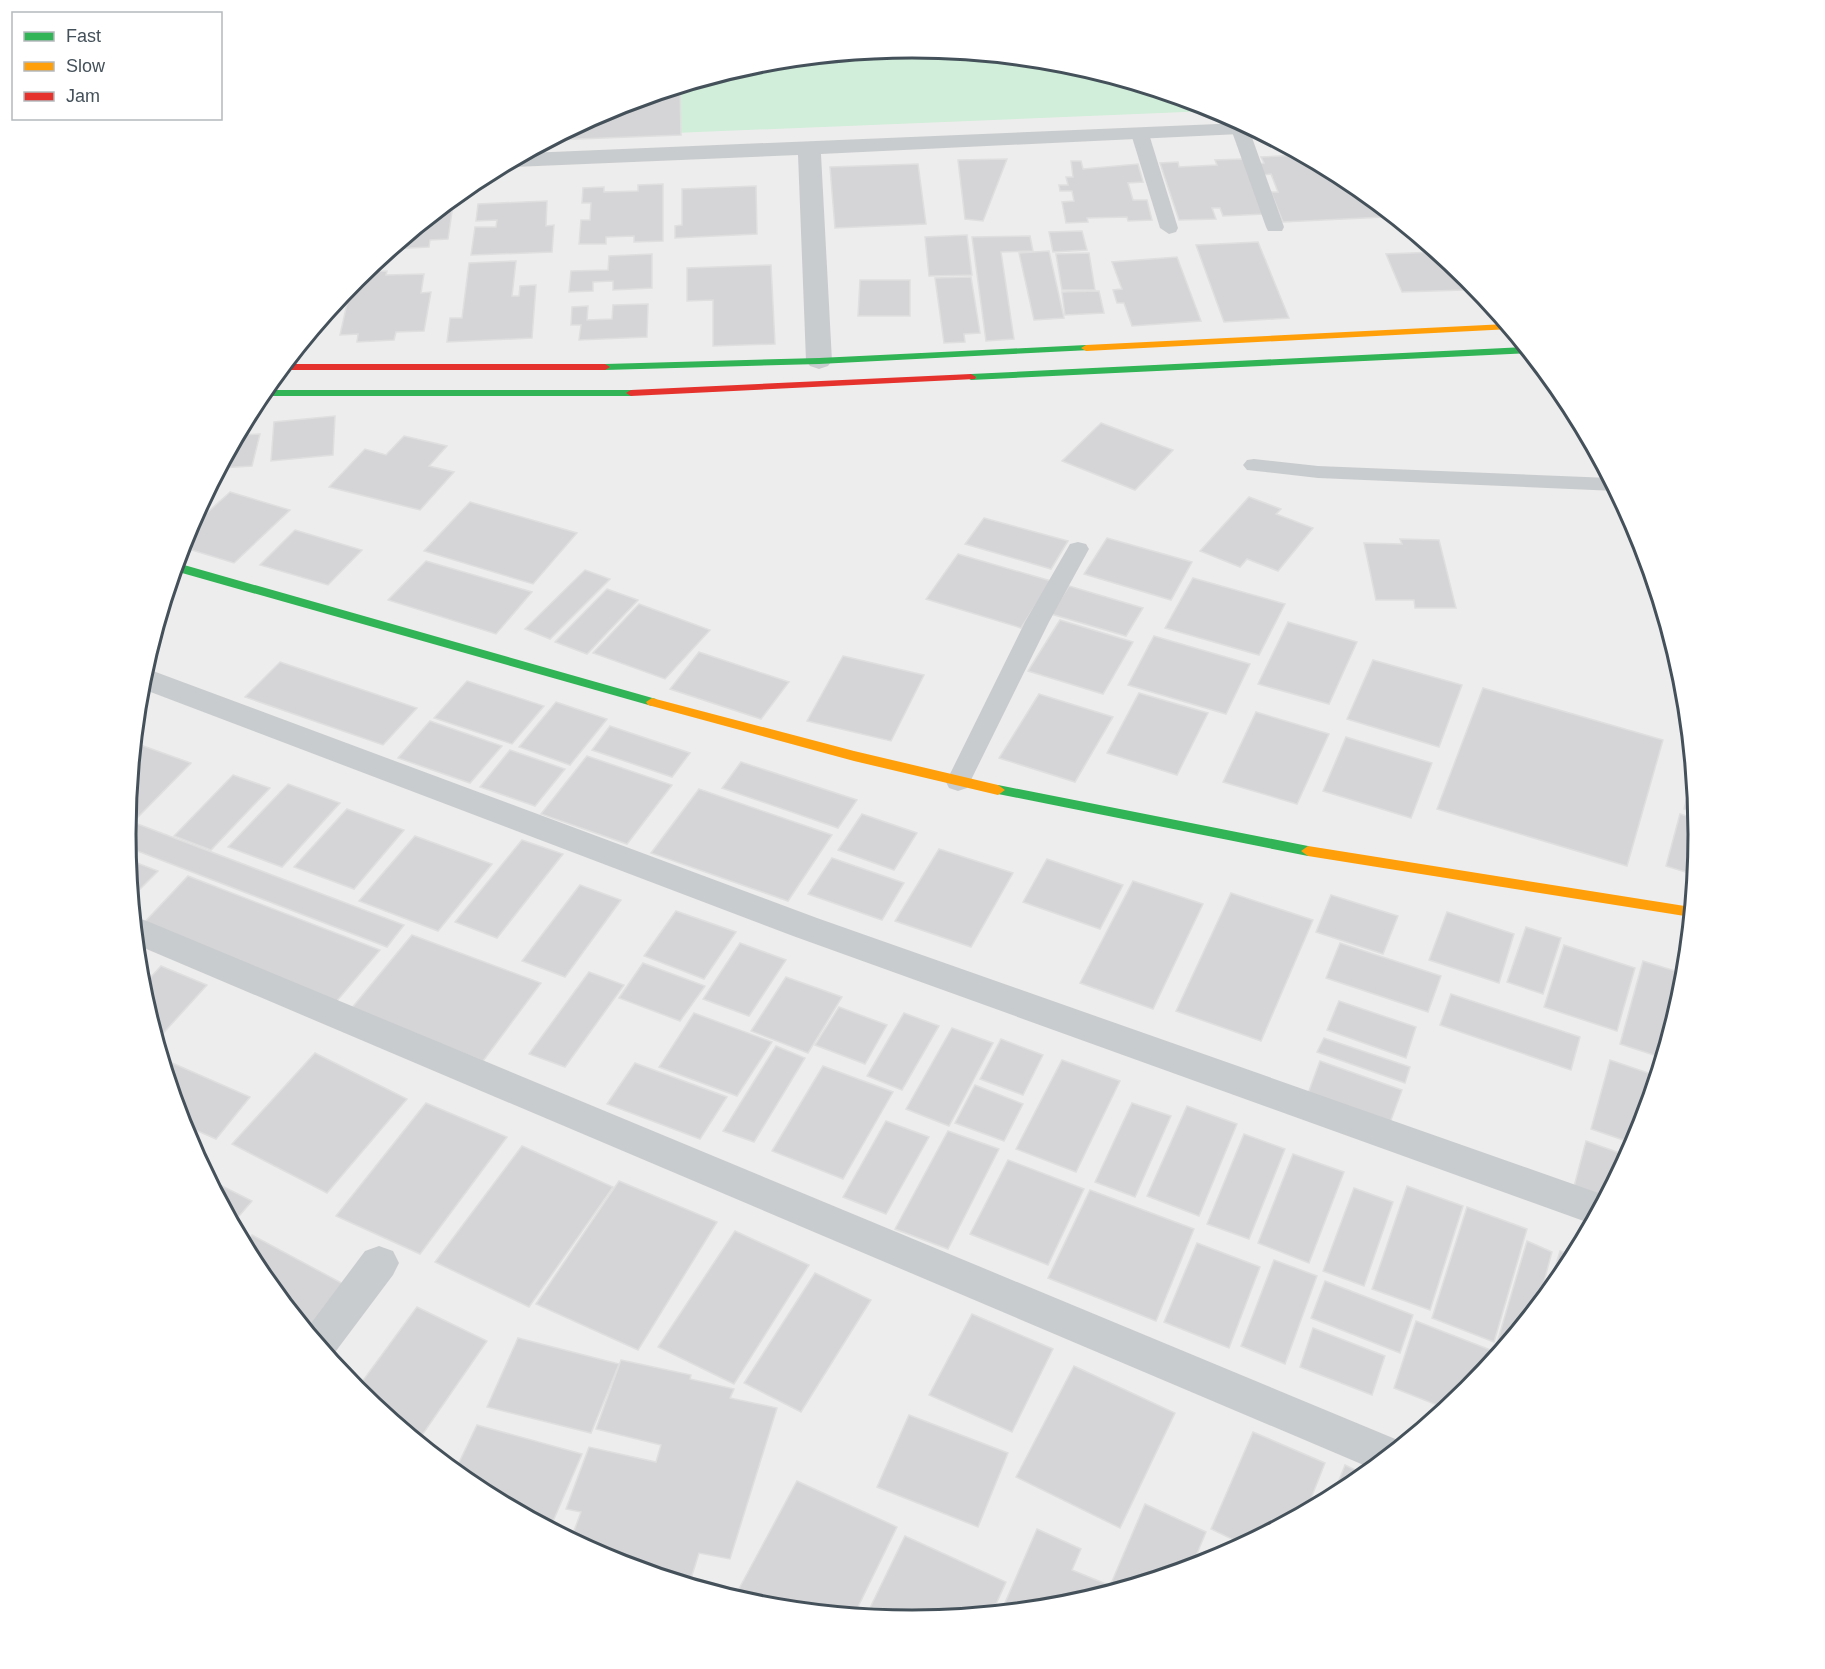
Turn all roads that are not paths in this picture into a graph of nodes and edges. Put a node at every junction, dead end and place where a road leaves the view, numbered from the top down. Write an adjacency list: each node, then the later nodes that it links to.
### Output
1 (1235, 130): 2 (street)
2 (1140, 134): 4 (street); 7 (lane)
3 (1248, 135): 6 (lane)
4 (809, 148): 5 (street); 10 (street)
5 (530, 159)
6 (1275, 227)
7 (1169, 228)
8 (1500, 327): 10 (street)
9 (1519, 350): 12 (street)
10 (819, 361): 11 (street)
11 (293, 367)
12 (274, 393)
13 (1254, 465): 14 (lane)
14 (1605, 485)
15 (1078, 549): 18 (lane)
16 (184, 569): 18 (street)
17 (152, 681): 21 (street)
18 (958, 782): 19 (street)
19 (1684, 911)
20 (143, 933): 24 (street)
21 (1593, 1208)
22 (379, 1263): 23 (street)
23 (323, 1338)
24 (1381, 1453)

